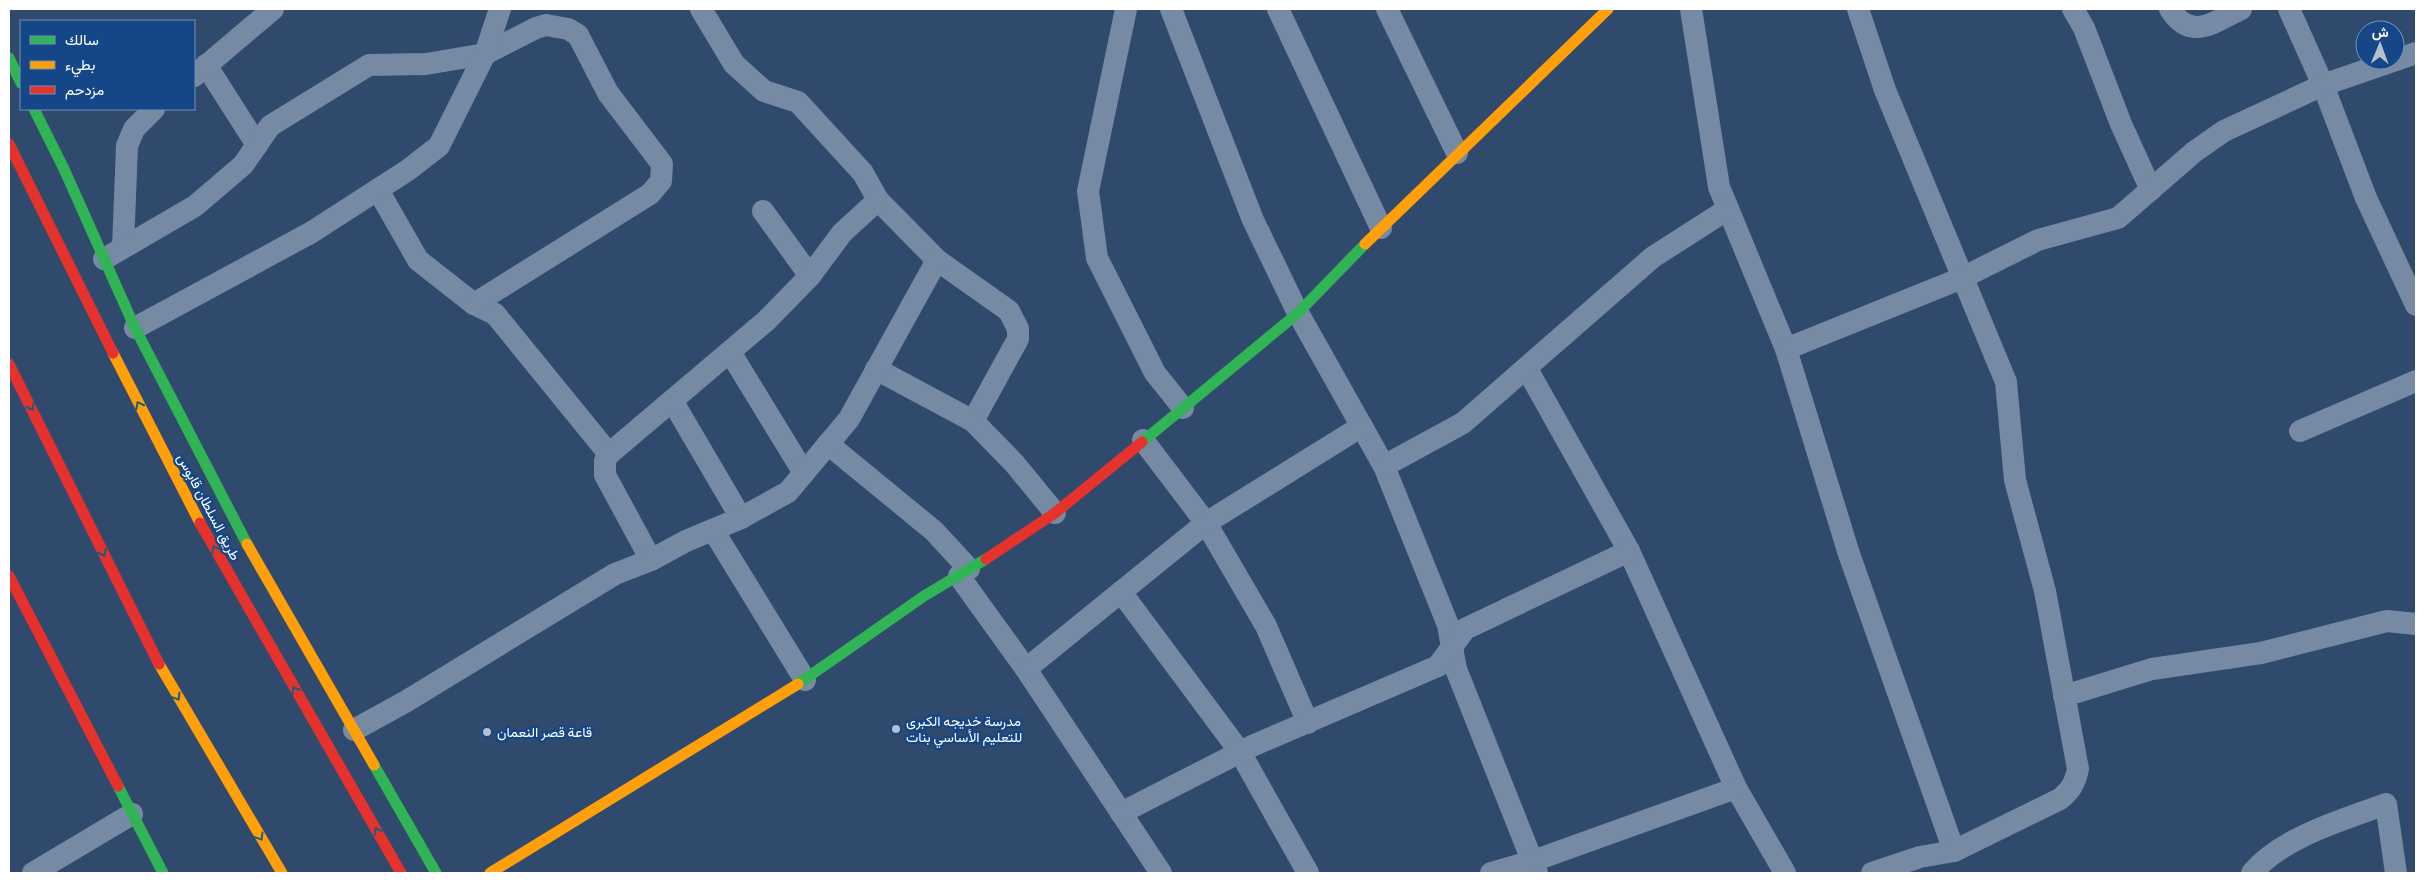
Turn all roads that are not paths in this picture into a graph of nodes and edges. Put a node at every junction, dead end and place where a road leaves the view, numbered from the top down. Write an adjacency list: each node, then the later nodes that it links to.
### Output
1 (273, 9): 18 (street)
2 (500, 9): 16 (street)
3 (701, 9): 28 (street)
4 (1126, 9): 48 (street)
5 (1171, 9): 39 (street)
6 (1278, 9): 31 (street)
7 (1387, 9): 25 (street)
8 (1608, 9): 25 (main road)
9 (1691, 9): 29 (street)
10 (1858, 9): 36 (street)
11 (2073, 9): 27 (street)
12 (2170, 9): 13 (street)
13 (2241, 9)
14 (2289, 9): 20 (street)
15 (2416, 53): 20 (street)
16 (485, 54): 24 (street); 26 (street); 37 (street)
17 (9, 58): 19 (main road)
18 (200, 70): 24 (street)
19 (20, 81)
20 (2323, 85): 27 (street); 38 (street)
21 (34, 110): 33 (main road)
22 (153, 110): 32 (street)
23 (9, 144): 83 (main road, طريق السلطان قابوس, one-way to 23)
24 (257, 145): 32 (street)
25 (1457, 153): 31 (main road)
26 (378, 190): 37 (street); 40 (street)
27 (2151, 190): 36 (street)
28 (878, 200): 34 (street); 35 (street)
29 (1728, 209): 41 (street); 45 (street)
30 (763, 211): 35 (street)
31 (1381, 228): 39 (main road)
32 (123, 247): 33 (street)
33 (104, 258): 40 (main road)
34 (937, 260): 44 (street); 49 (street)
35 (810, 276): 42 (street)
36 (1962, 278): 41 (street); 70 (street)
37 (474, 304): 54 (street)
38 (2416, 305)
39 (1298, 313): 48 (main road); 50 (street)
40 (135, 328): 72 (main road)
41 (1786, 349): 77 (street)
42 (730, 352): 47 (street); 56 (street)
43 (9, 364): 82 (main road, one-way to 82)
44 (876, 369): 49 (street); 53 (street)
45 (1527, 369): 55 (street); 61 (street)
46 (2416, 381): 51 (street)
47 (673, 402): 54 (street); 58 (street)
48 (1183, 408): 52 (main road)
49 (973, 421): 57 (street)
50 (1362, 426): 55 (street); 59 (street)
51 (2300, 431)
52 (1143, 440): 57 (main road); 59 (street)
53 (828, 444): 56 (street); 63 (street)
54 (609, 454): 62 (street)
55 (1384, 466): 67 (street)
56 (804, 472): 58 (street)
57 (1055, 513): 63 (main road)
58 (742, 518): 60 (street)
59 (1206, 523): 65 (street); 71 (street)
60 (713, 530): 62 (street); 69 (street)
61 (1629, 551): 67 (street); 74 (street)
62 (651, 560): 72 (street)
63 (964, 572): 68 (street); 69 (main road)
64 (9, 576): 76 (main road)
65 (1121, 592): 68 (street); 73 (street)
66 (2416, 624): 70 (street)
67 (1452, 646): 71 (street); 79 (street)
68 (1026, 669): 75 (street)
69 (805, 680): 85 (main road)
70 (2064, 696): 77 (street)
71 (1308, 722): 73 (street)
72 (354, 730): 84 (main road)
73 (1240, 752): 75 (street); 87 (street)
74 (1736, 788): 79 (street); 89 (street)
75 (1121, 813): 86 (street)
76 (132, 814): 80 (street); 81 (main road)
77 (1954, 851): 78 (street)
78 (1923, 865): 90 (street)
79 (1535, 867): 88 (street)
80 (33, 873)
81 (163, 873)
82 (282, 873)
83 (401, 873)
84 (436, 873)
85 (490, 873)
86 (1161, 873)
87 (1308, 873)
88 (1492, 873)
89 (1785, 873)
90 (1872, 873)
91 (2252, 873): 92 (street)
92 (2396, 873)

